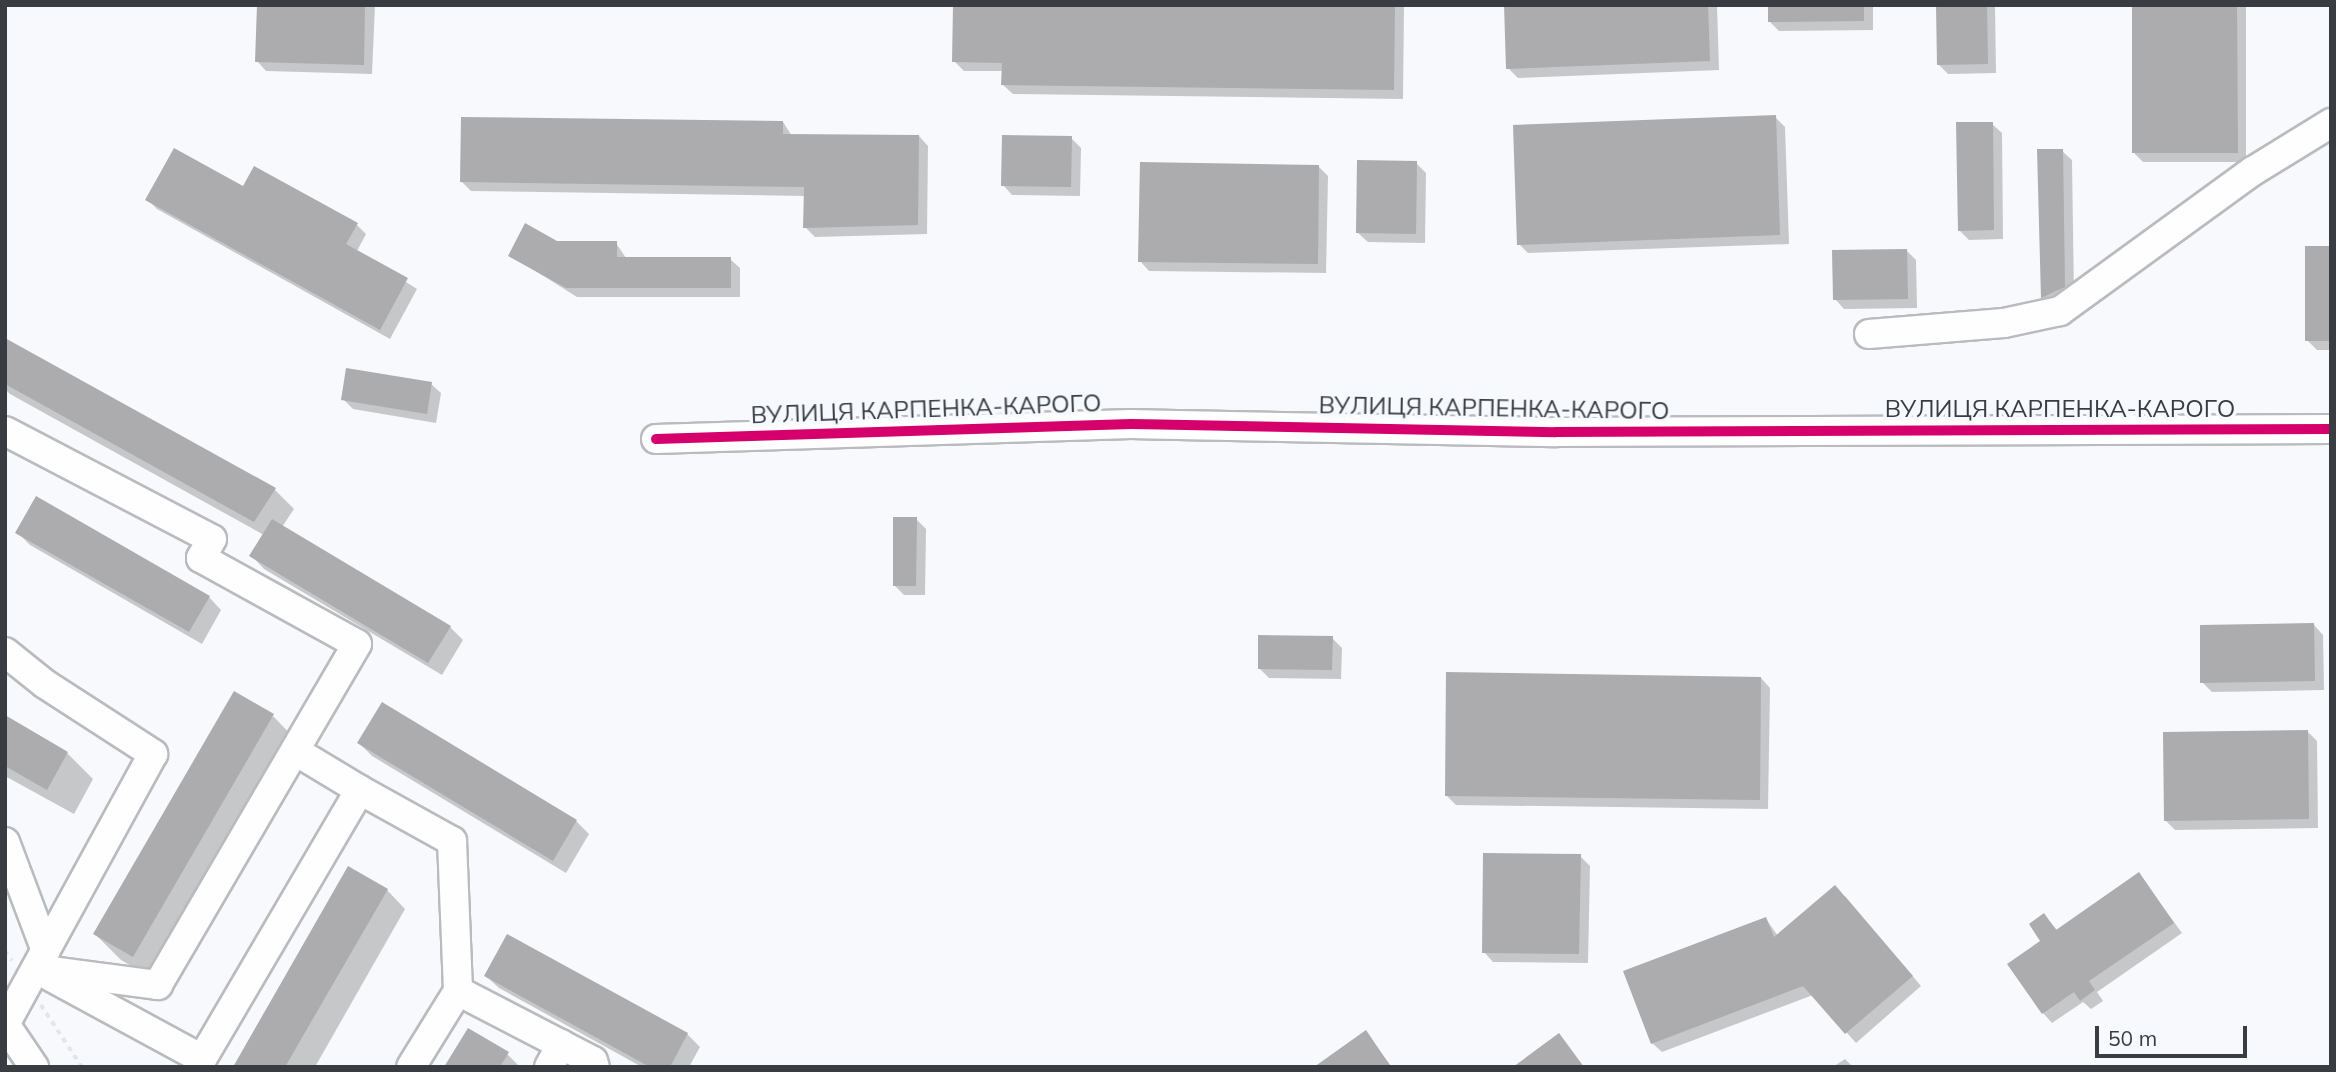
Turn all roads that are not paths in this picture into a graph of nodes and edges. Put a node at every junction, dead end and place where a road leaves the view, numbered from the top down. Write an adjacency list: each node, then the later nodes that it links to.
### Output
1 (2331, 123): 2 (street)
2 (1869, 334)
3 (2331, 429): 5 (street, ВУЛИЦЯ КАРПЕНКА-КАРОГО)
4 (5, 431): 7 (street)
5 (656, 439)
6 (5, 652): 10 (street)
7 (295, 751): 8 (street); 10 (street)
8 (360, 790): 10 (street); 11 (street)
9 (5, 842): 10 (street)
10 (37, 968): 12 (street)
11 (458, 991): 13 (street); 15 (street)
12 (5, 1024): 14 (street)
13 (555, 1055): 16 (street)
14 (34, 1067)
15 (411, 1067)
16 (595, 1067)

